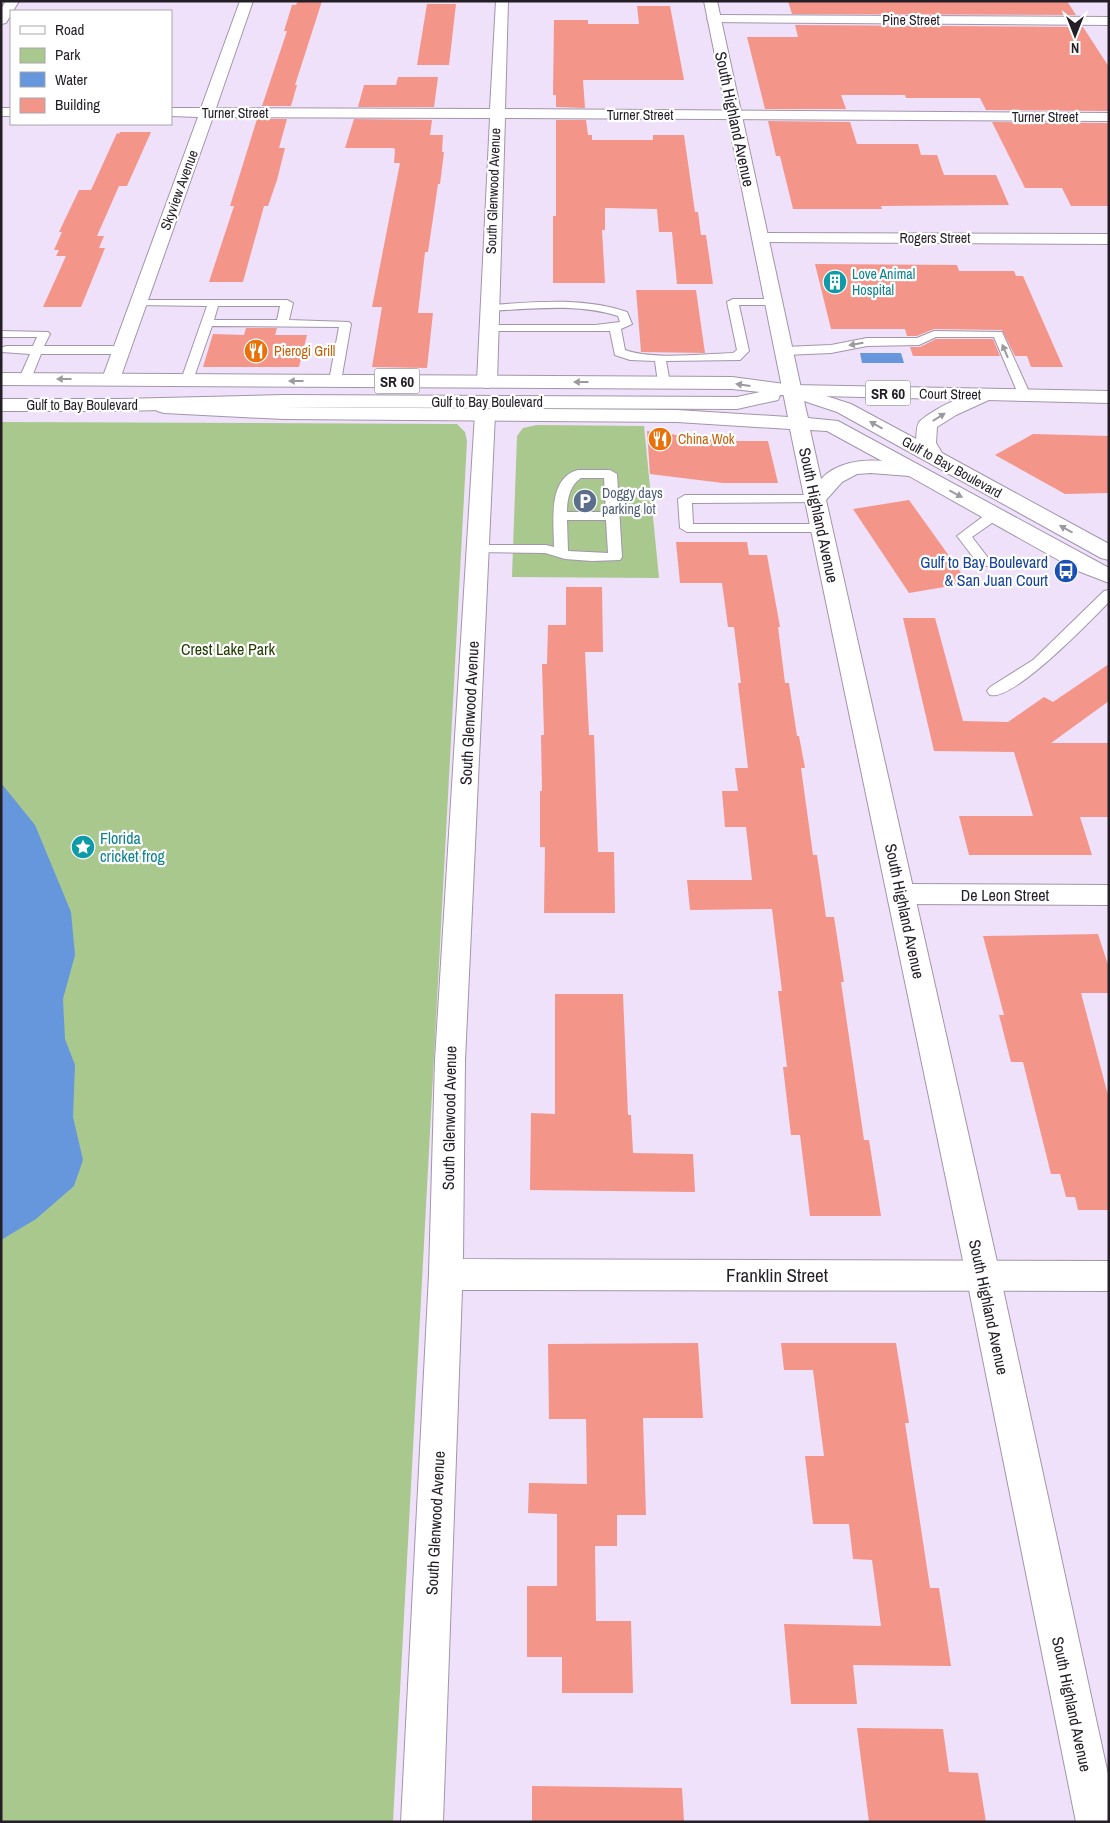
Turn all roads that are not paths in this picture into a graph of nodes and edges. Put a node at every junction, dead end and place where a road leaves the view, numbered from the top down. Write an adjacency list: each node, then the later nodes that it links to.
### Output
1 (13, 1): 6 (street)
2 (247, 1): 9 (street, Skyview Avenue)
3 (502, 1): 10 (street, South Glenwood Avenue)
4 (710, 1): 5 (street, South Highland Avenue)
5 (714, 19): 7 (street, Pine Street); 11 (street, South Highland Avenue)
6 (1, 20)
7 (1109, 21)
8 (172, 112): 9 (street, Turner Street)
9 (208, 112): 10 (street, Turner Street); 17 (street, Skyview Avenue)
10 (496, 114): 11 (street, Turner Street); 18 (street, South Glenwood Avenue)
11 (735, 116): 12 (street, Turner Street); 13 (street, South Highland Avenue)
12 (1109, 117)
13 (760, 238): 14 (street, Rogers Street); 16 (street, South Highland Avenue)
14 (1109, 239)
15 (214, 302): 17 (lane); 19 (lane); 20 (lane)
16 (774, 302): 25 (street, South Highland Avenue); 27 (lane)
17 (139, 303): 24 (street, Skyview Avenue)
18 (490, 308): 21 (lane); 22 (street, South Glenwood Avenue)
19 (207, 323): 20 (lane); 31 (lane)
20 (282, 324): 32 (lane)
21 (615, 327): 22 (lane); 27 (lane)
22 (489, 328): 33 (street, South Glenwood Avenue)
23 (1, 334): 28 (lane)
24 (122, 350): 28 (lane); 30 (street, Skyview Avenue)
25 (784, 351): 35 (street, South Highland Avenue); 37 (lane, one-way to 25)
26 (4, 356): 28 (lane)
27 (660, 358): 34 (lane)
28 (32, 363): 29 (street, Gulf to Bay Boulevard / SR 60); 30 (street, Gulf to Bay Boulevard / SR 60, one-way to 28)
29 (1, 379)
30 (111, 380): 31 (street, Gulf to Bay Boulevard / SR 60); 39 (street)
31 (186, 380): 32 (street, Gulf to Bay Boulevard / SR 60, one-way to 31)
32 (335, 381): 33 (street, Gulf to Bay Boulevard / SR 60)
33 (487, 382): 34 (street, Gulf to Bay Boulevard / SR 60, one-way to 33)
34 (664, 383): 35 (street, Gulf to Bay Boulevard / SR 60, one-way to 34)
35 (792, 391): 36 (street, Court Street / SR 60); 41 (street, Gulf to Bay Boulevard / SR 60); 43 (street, South Highland Avenue); 44 (street, Gulf to Bay Boulevard, one-way to 35)
36 (984, 395): 37 (street, Court Street / SR 60); 44 (street, one-way to 36)
37 (1025, 396): 38 (street, Court Street / SR 60)
38 (1109, 396)
39 (1, 397)
40 (1, 405): 41 (street, Gulf to Bay Boulevard / SR 60)
41 (120, 406): 42 (street, Gulf to Bay Boulevard)
42 (485, 414): 43 (street, Gulf to Bay Boulevard); 51 (street, South Glenwood Avenue)
43 (799, 423): 45 (street, Gulf to Bay Boulevard); 46 (street, South Highland Avenue)
44 (934, 457): 53 (street, Gulf to Bay Boulevard, one-way to 44)
45 (917, 473): 46 (street); 47 (street, Gulf to Bay Boulevard, one-way to 47)
46 (816, 499): 50 (street, South Highland Avenue); 50 (lane)
47 (994, 514): 54 (lane); 55 (street, Gulf to Bay Boulevard)
48 (560, 516): 49 (lane); 49 (lane); 52 (lane)
49 (613, 516): 52 (lane)
50 (822, 528): 58 (street, South Highland Avenue)
51 (478, 549): 52 (lane); 60 (street, South Glenwood Avenue)
52 (560, 553)
53 (1109, 553)
54 (985, 563)
55 (1109, 576)
56 (1109, 594): 57 (lane)
57 (995, 691)
58 (901, 894): 59 (street, De Leon Street); 61 (street, South Highland Avenue)
59 (1109, 896)
60 (446, 1274): 61 (street, Franklin Street); 63 (street, South Glenwood Avenue)
61 (982, 1275): 62 (street, Franklin Street); 64 (street, South Highland Avenue)
62 (1109, 1276)
63 (422, 1822)
64 (1097, 1822)

